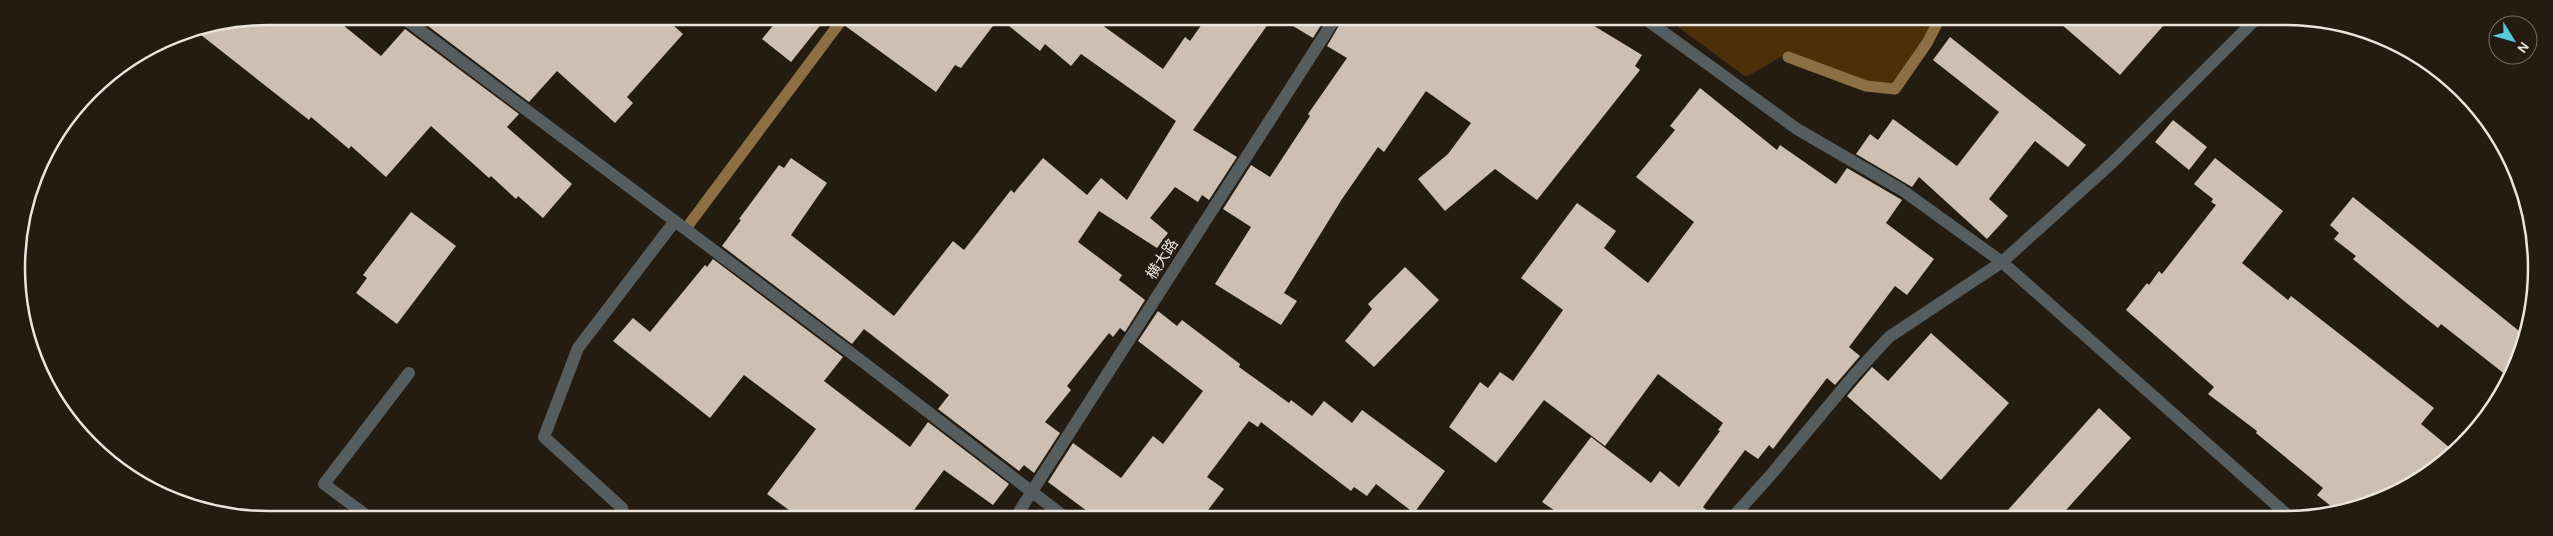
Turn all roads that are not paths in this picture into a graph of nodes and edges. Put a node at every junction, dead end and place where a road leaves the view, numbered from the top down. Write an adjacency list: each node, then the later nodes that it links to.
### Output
1 (413, 25): 5 (street)
2 (1331, 25): 8 (street, 横大路)
3 (1654, 25): 6 (street)
4 (2250, 25): 6 (street)
5 (675, 220): 8 (street); 10 (street)
6 (2002, 262): 13 (street); 14 (street)
7 (410, 373): 9 (street)
8 (1032, 493): 11 (street, 横大路); 12 (street)
9 (361, 511)
10 (623, 511)
11 (1019, 511)
12 (1056, 511)
13 (1738, 511)
14 (2283, 511)

